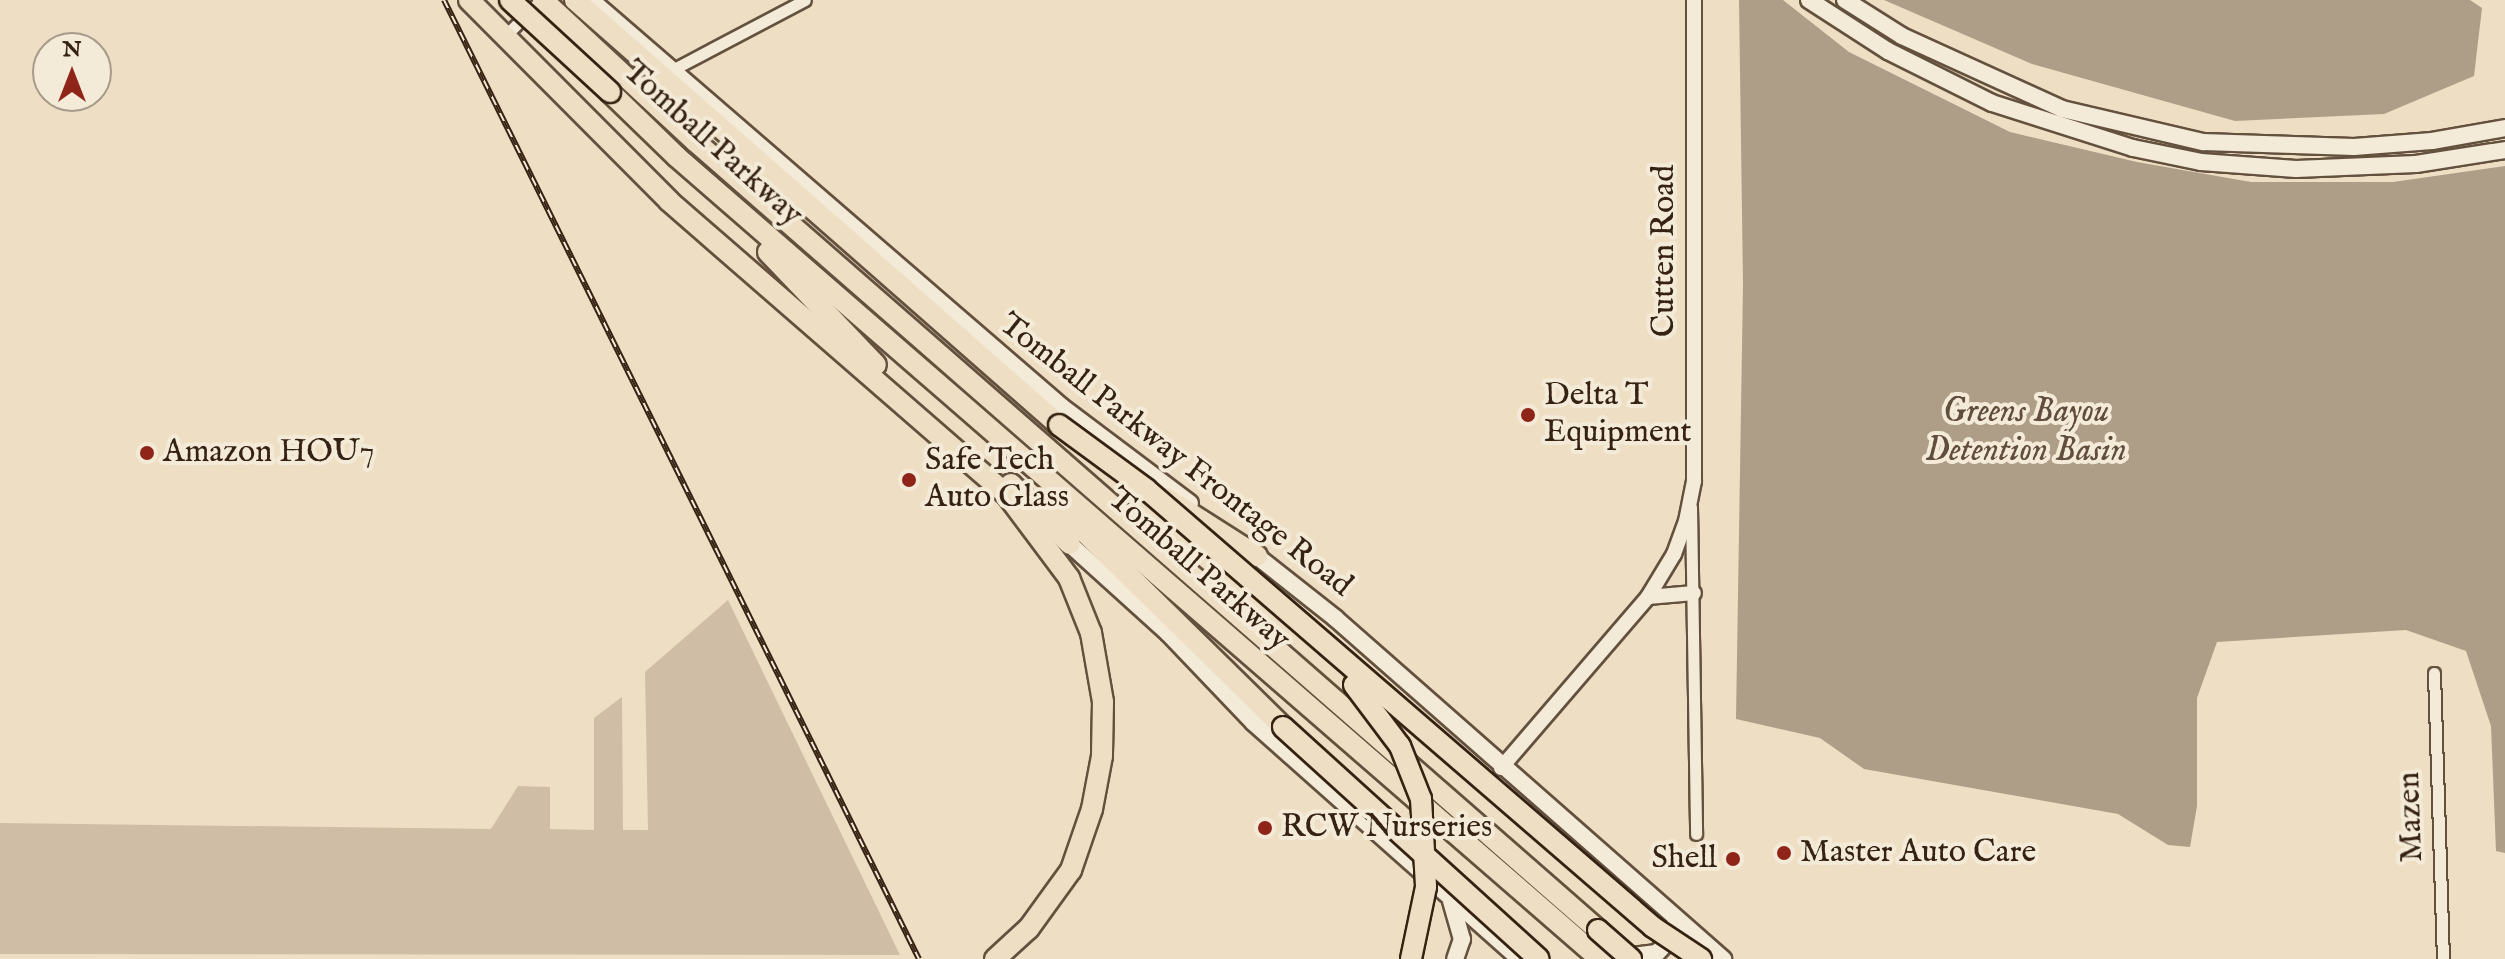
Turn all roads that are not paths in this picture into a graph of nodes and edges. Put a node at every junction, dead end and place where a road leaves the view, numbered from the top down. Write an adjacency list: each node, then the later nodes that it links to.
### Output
1 (469, 0): 10 (main road); 30 (highway)
2 (510, 0): 14 (highway, Tomball Parkway, bridge)
3 (542, 0): 10 (street); 15 (highway, Tomball Parkway)
4 (575, 0): 17 (highway)
5 (591, 0): 11 (main road, Tomball Parkway Frontage Road)
6 (805, 0): 11 (street)
7 (1694, 0): 18 (street, Cutten Road)
8 (1809, 0): 13 (main road)
9 (1845, 0): 12 (main road)
10 (510, 31): 19 (main road)
11 (672, 70): 20 (main road, Tomball Parkway Frontage Road)
12 (2505, 128)
13 (2505, 150)
14 (677, 157): 16 (highway, Tomball Parkway); 19 (highway)
15 (925, 342): 20 (highway); 29 (highway, Tomball Parkway)
16 (907, 357): 29 (highway, Tomball Parkway); 34 (highway, bridge)
17 (1059, 425): 31 (highway, bridge); 39 (highway, bridge)
18 (1690, 502): 21 (street, Cutten Road); 22 (street, Cutten Road)
19 (1070, 544): 27 (main road)
20 (1257, 556): 24 (main road, Tomball Parkway Frontage Road)
21 (1694, 593): 22 (street); 25 (street, Cutten Road)
22 (1648, 597): 24 (street, Cutten Road)
23 (2434, 673): 41 (street, Mazen)
24 (1501, 768): 26 (main road, Tomball Parkway Frontage Road)
25 (1696, 834)
26 (1640, 886): 37 (main road); 40 (main road, Tomball Parkway Frontage Road)
27 (1449, 896): 28 (main road); 32 (main road)
28 (1489, 931): 33 (main road); 35 (main road)
29 (1590, 937): 36 (highway, Tomball Parkway); 38 (highway, Tomball Parkway, bridge)
30 (995, 959)
31 (1411, 959)
32 (1455, 959)
33 (1520, 959)
34 (1539, 959)
35 (1550, 959)
36 (1600, 959)
37 (1608, 959)
38 (1631, 959)
39 (1701, 959)
40 (1723, 959)
41 (2443, 959)

